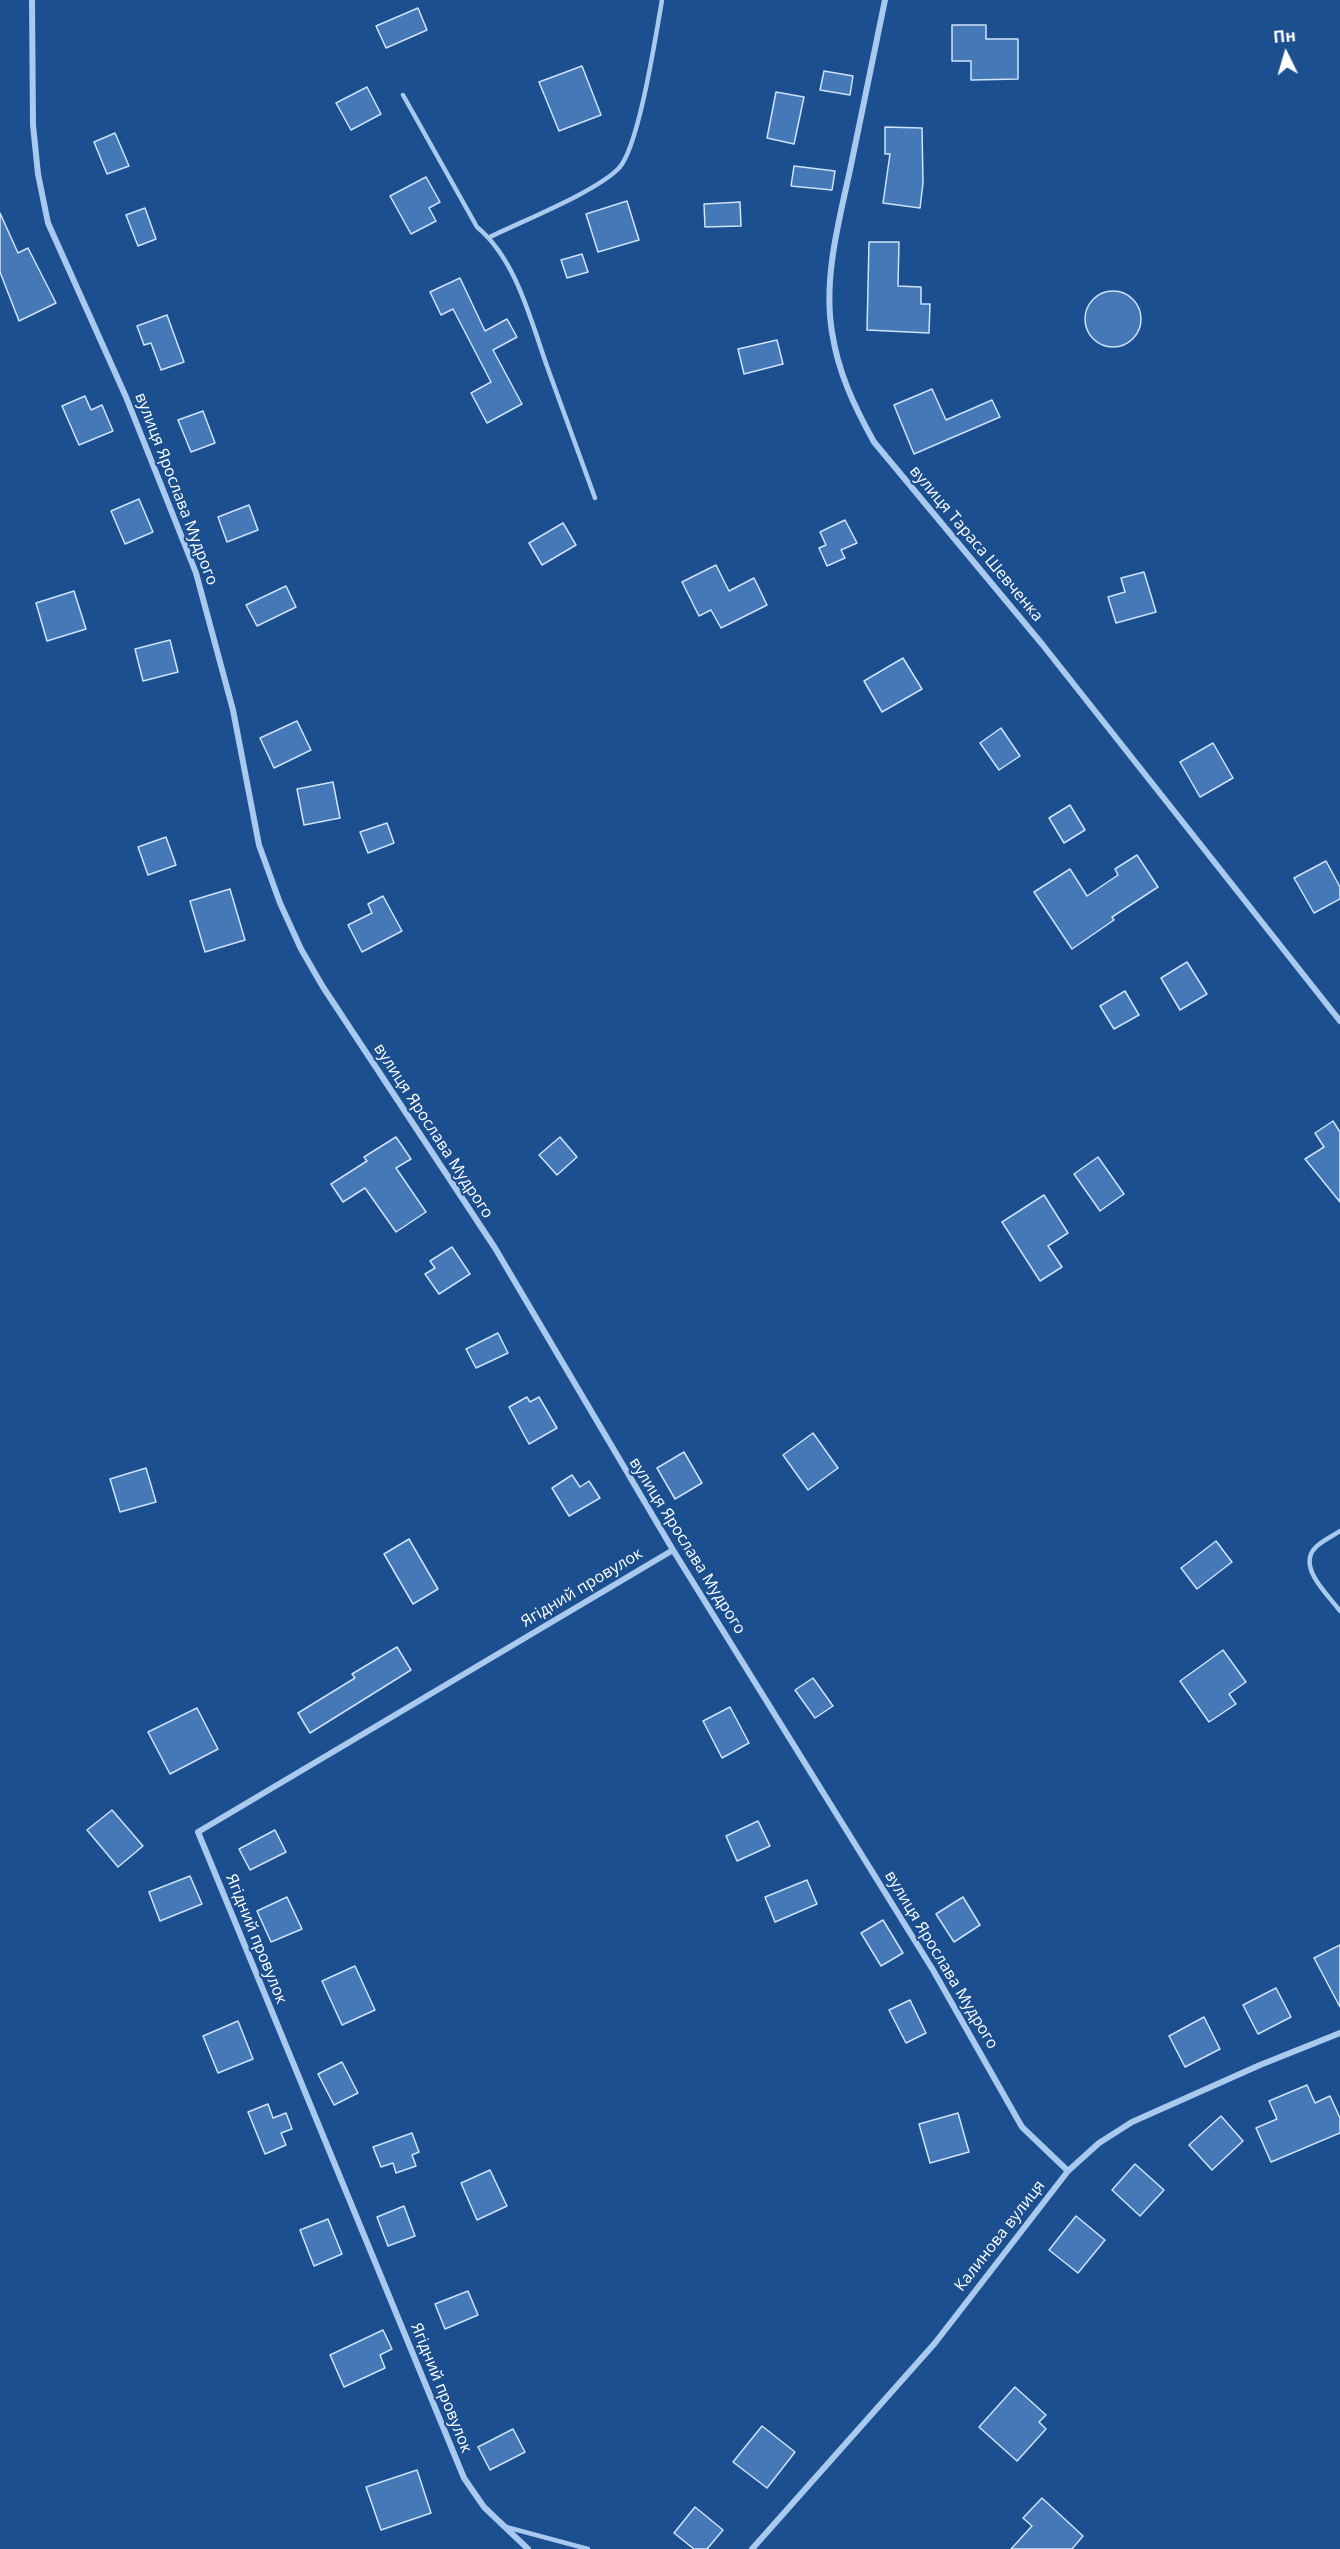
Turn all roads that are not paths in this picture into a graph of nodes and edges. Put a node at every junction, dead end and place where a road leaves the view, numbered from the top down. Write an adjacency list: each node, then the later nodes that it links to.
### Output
1 (32, 0): 9 (street, вулиця Ярослава Мудрого)
2 (663, 0): 5 (lane)
3 (885, 0): 7 (street, вулиця Тараса Шевченка)
4 (403, 95): 5 (lane)
5 (490, 237): 6 (lane)
6 (595, 498)
7 (1340, 1022)
8 (1340, 1531): 10 (lane)
9 (673, 1550): 12 (street, вулиця Ярослава Мудрого); 13 (street, Ягідний провулок)
10 (1340, 1611)
11 (1340, 2033): 12 (street, Калинова вулиця)
12 (1068, 2171): 16 (street, Калинова вулиця)
13 (503, 2526): 14 (street, Ягідний провулок); 15 (lane)
14 (528, 2549)
15 (588, 2549)
16 (752, 2549)

